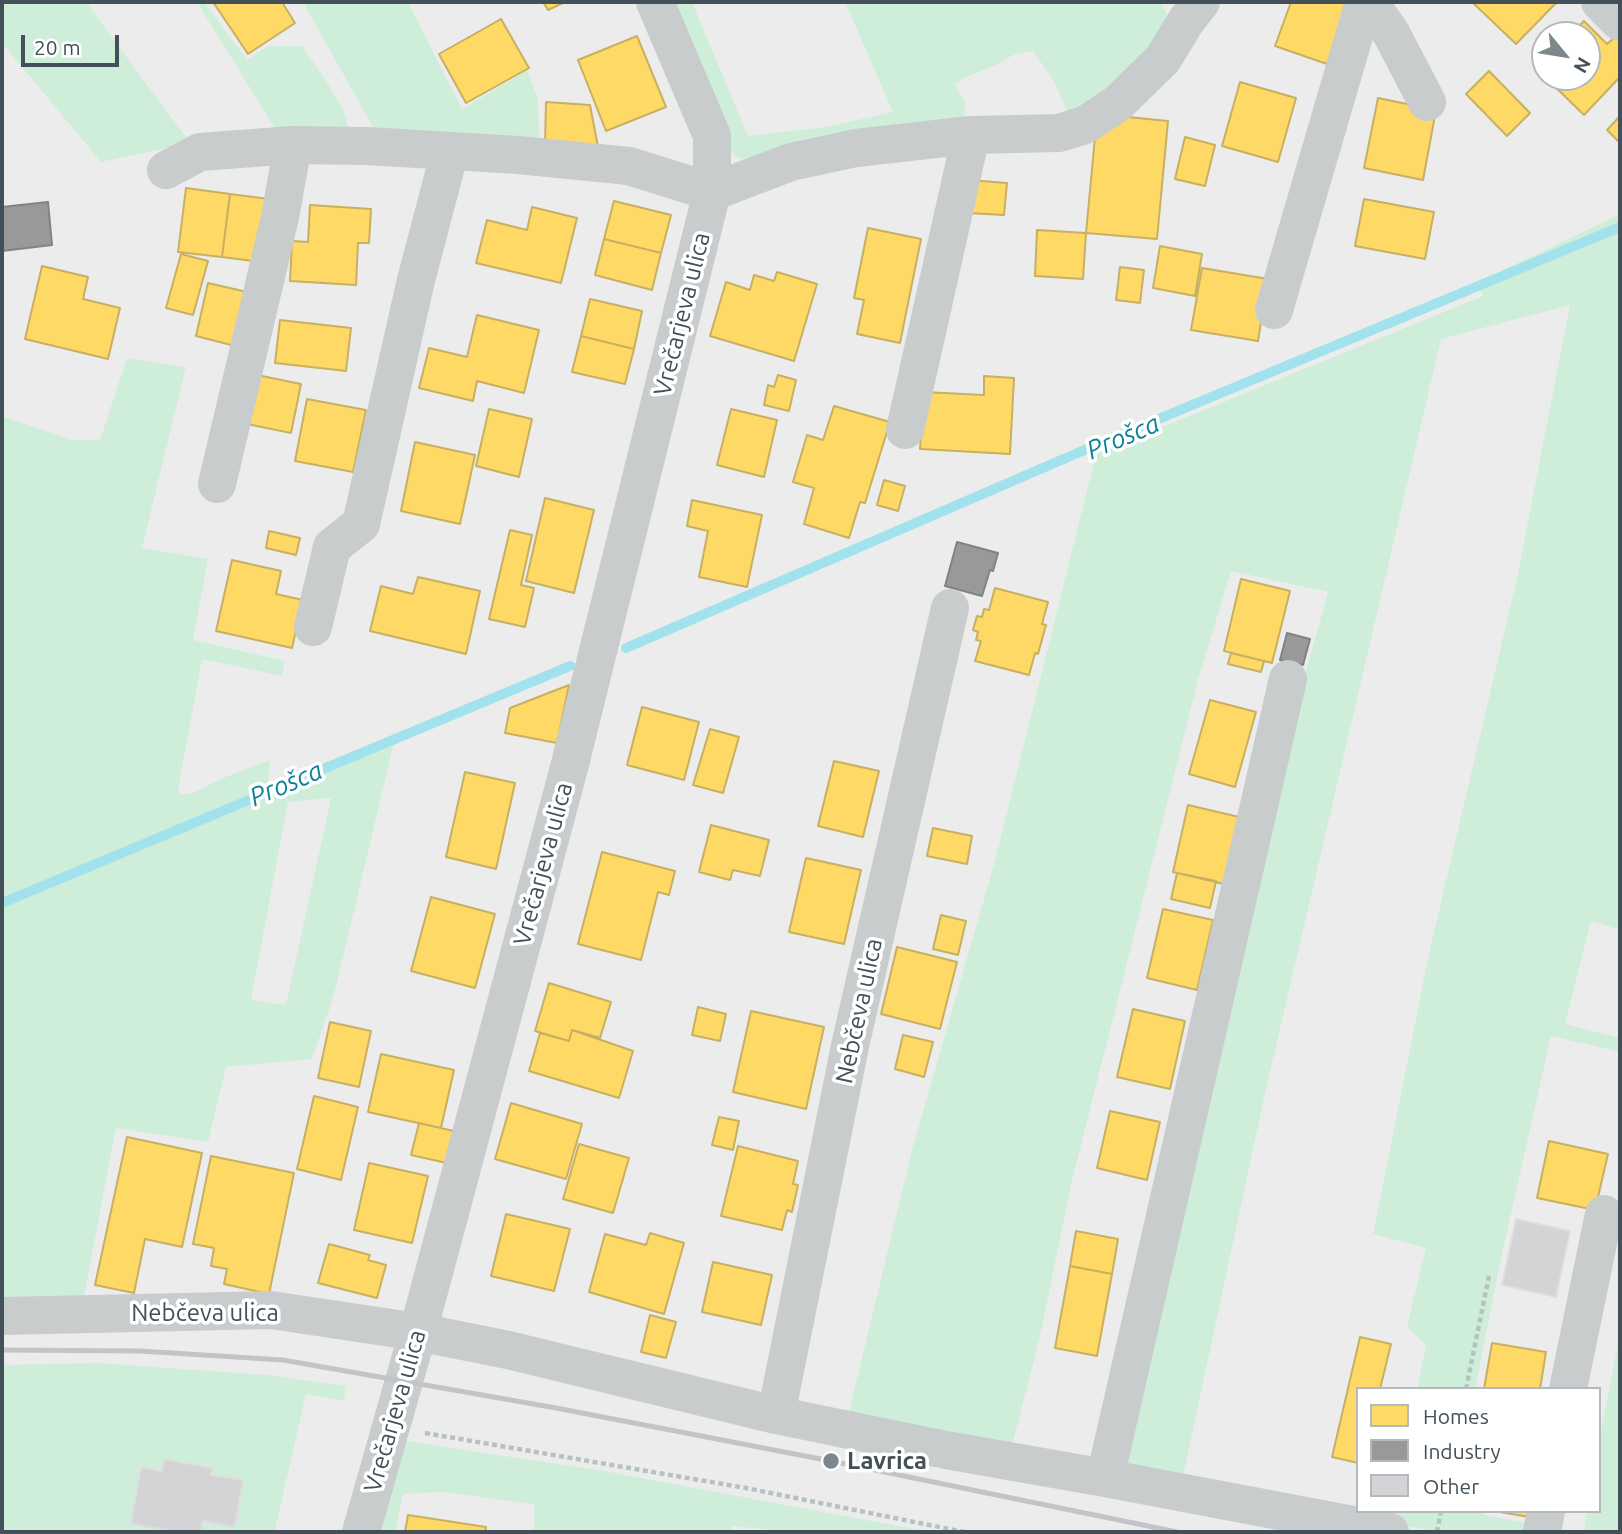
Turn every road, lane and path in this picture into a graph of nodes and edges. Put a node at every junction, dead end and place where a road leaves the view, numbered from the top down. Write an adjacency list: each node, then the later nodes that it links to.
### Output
1 (655, 2): 12 (street, Vrečarjeva ulica)
2 (1201, 2): 8 (street)
3 (1364, 2): 13 (street)
4 (1369, 2): 7 (street)
5 (1600, 2): 6 (street)
6 (1620, 22)
7 (1427, 102)
8 (971, 135): 12 (street); 14 (street)
9 (293, 145): 10 (street); 11 (street); 15 (street)
10 (450, 151): 12 (street); 17 (street)
11 (166, 170)
12 (712, 192): 22 (street, Vrečarjeva ulica)
13 (1274, 310)
14 (905, 430)
15 (217, 484)
16 (950, 608): 25 (street, Nebčeva ulica)
17 (313, 627)
18 (1289, 679): 27 (street)
19 (1604, 1214): 24 (street)
20 (1489, 1276): 23 (path)
21 (2, 1316): 22 (street, Nebčeva ulica)
22 (418, 1332): 25 (street, Nebčeva ulica); 26 (street, Vrečarjeva ulica)
23 (1466, 1387)
24 (1568, 1387)
25 (776, 1415): 27 (street, Nebčeva ulica)
26 (390, 1427): 30 (street, Vrečarjeva ulica); 31 (path)
27 (1105, 1478): 32 (street, Nebčeva ulica)
28 (1441, 1513): 33 (path)
29 (1546, 1513): 34 (street)
30 (361, 1532)
31 (964, 1532)
32 (1390, 1532)
33 (1437, 1532)
34 (1542, 1532)

